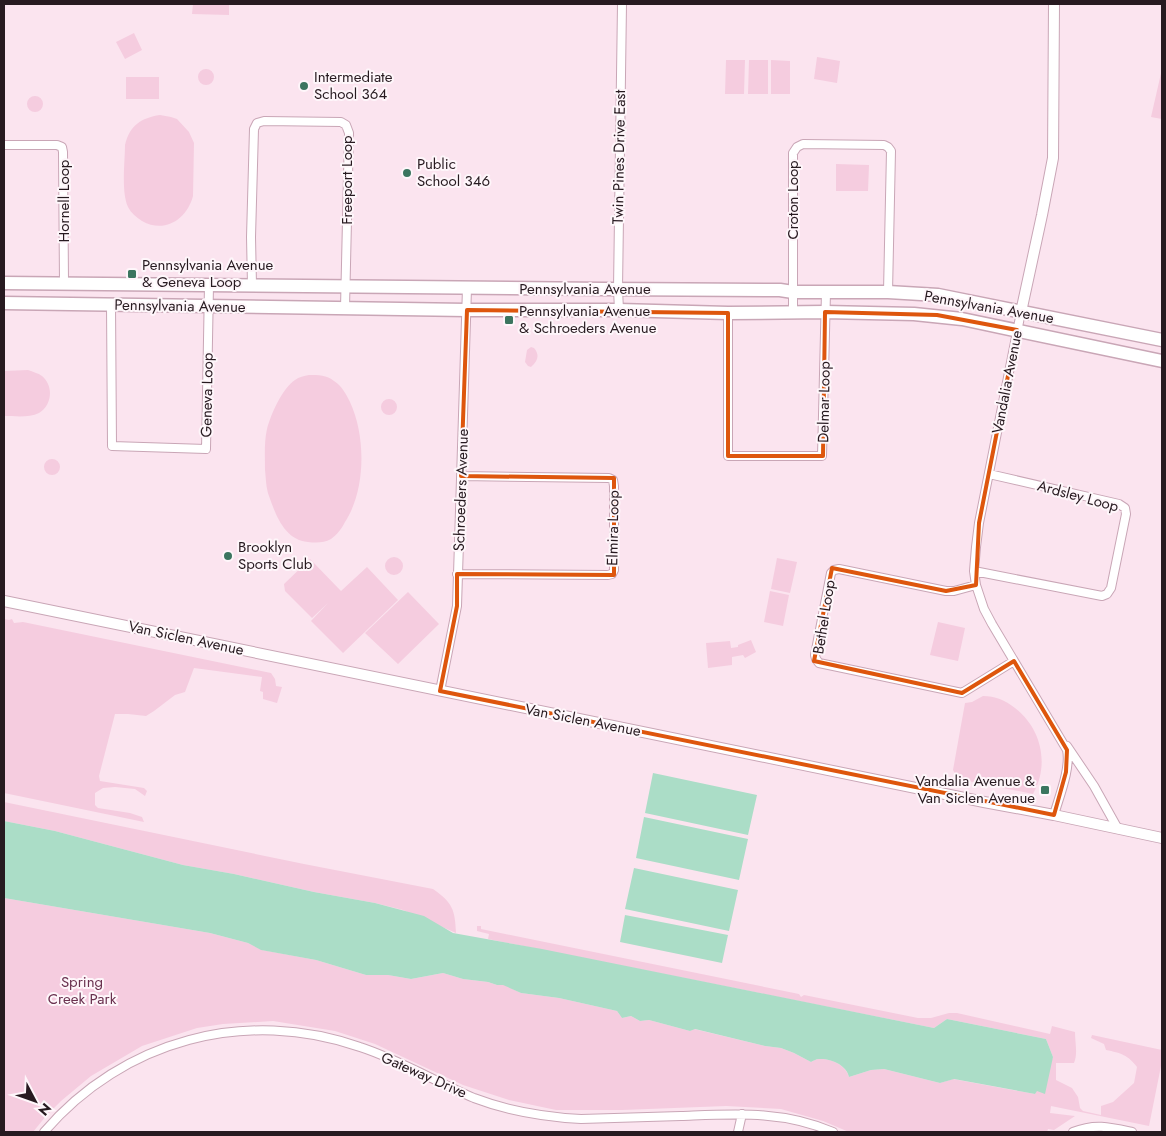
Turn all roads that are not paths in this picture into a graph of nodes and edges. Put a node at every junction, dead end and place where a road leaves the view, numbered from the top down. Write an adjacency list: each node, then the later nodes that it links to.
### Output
1 (622, 4): 10 (street, Twin Pines Drive East)
2 (1054, 4): 21 (street, Vandalia Avenue)
3 (4, 145): 5 (street, Hornell Loop)
4 (4, 283): 5 (main road, Pennsylvania Avenue)
5 (64, 283): 6 (main road, Pennsylvania Avenue)
6 (209, 285): 7 (main road, Pennsylvania Avenue); 16 (street, Geneva Loop)
7 (252, 285): 8 (main road, Pennsylvania Avenue); 8 (street, Freeport Loop)
8 (346, 286): 9 (main road, Pennsylvania Avenue); 17 (street, Freeport Loop)
9 (467, 288): 10 (main road, Pennsylvania Avenue); 18 (street, Schroeders Avenue)
10 (618, 289): 11 (main road, Pennsylvania Avenue); 19 (street, Twin Pines Drive East)
11 (793, 292): 12 (main road, Pennsylvania Avenue); 13 (street, Croton Loop); 23 (street, Croton Loop)
12 (826, 292): 13 (main road, Pennsylvania Avenue); 20 (street, Delmar Loop)
13 (888, 292): 21 (main road, Pennsylvania Avenue)
14 (4, 302): 15 (main road, Pennsylvania Avenue)
15 (111, 305): 16 (main road, Pennsylvania Avenue); 16 (street, Geneva Loop)
16 (209, 306): 17 (main road, Pennsylvania Avenue)
17 (345, 308): 18 (main road, Pennsylvania Avenue)
18 (467, 310): 19 (main road, Pennsylvania Avenue); 28 (street, Schroeders Avenue)
19 (619, 310): 22 (main road, Pennsylvania Avenue)
20 (825, 312): 22 (street, Delmar Loop); 23 (main road, Pennsylvania Avenue); 24 (main road, Pennsylvania Avenue)
21 (1021, 312): 24 (street, Vandalia Avenue); 25 (main road, Pennsylvania Avenue)
22 (728, 313): 23 (main road, Pennsylvania Avenue)
23 (793, 313)
24 (1017, 330): 26 (main road, Pennsylvania Avenue); 27 (street, Vandalia Avenue)
25 (1162, 340)
26 (1162, 361)
27 (989, 474): 29 (street, Vandalia Avenue); 29 (street, Ardsley Loop)
28 (461, 476): 30 (street, Schroeders Avenue); 30 (street, Elmira Loop)
29 (974, 570): 31 (street, Vandalia Avenue)
30 (457, 574): 34 (street, Schroeders Avenue)
31 (976, 585): 33 (street, Vandalia Avenue); 33 (street, Bethel Loop)
32 (4, 601): 34 (street, Van Siclen Avenue)
33 (1014, 661): 35 (street, Vandalia Avenue)
34 (440, 691): 36 (street, Van Siclen Avenue)
35 (1061, 739): 36 (street, Vandalia Avenue); 37 (street, Vandalia Avenue)
36 (1054, 815): 37 (street, Van Siclen Avenue)
37 (1118, 829): 38 (street, Van Siclen Avenue)
38 (1162, 838)
39 (742, 1114): 40 (street, Gateway Drive); 41 (street); 42 (street, Gateway Drive)
40 (44, 1132)
41 (738, 1132)
42 (833, 1132)
43 (1073, 1132): 44 (street)
44 (1132, 1132)

